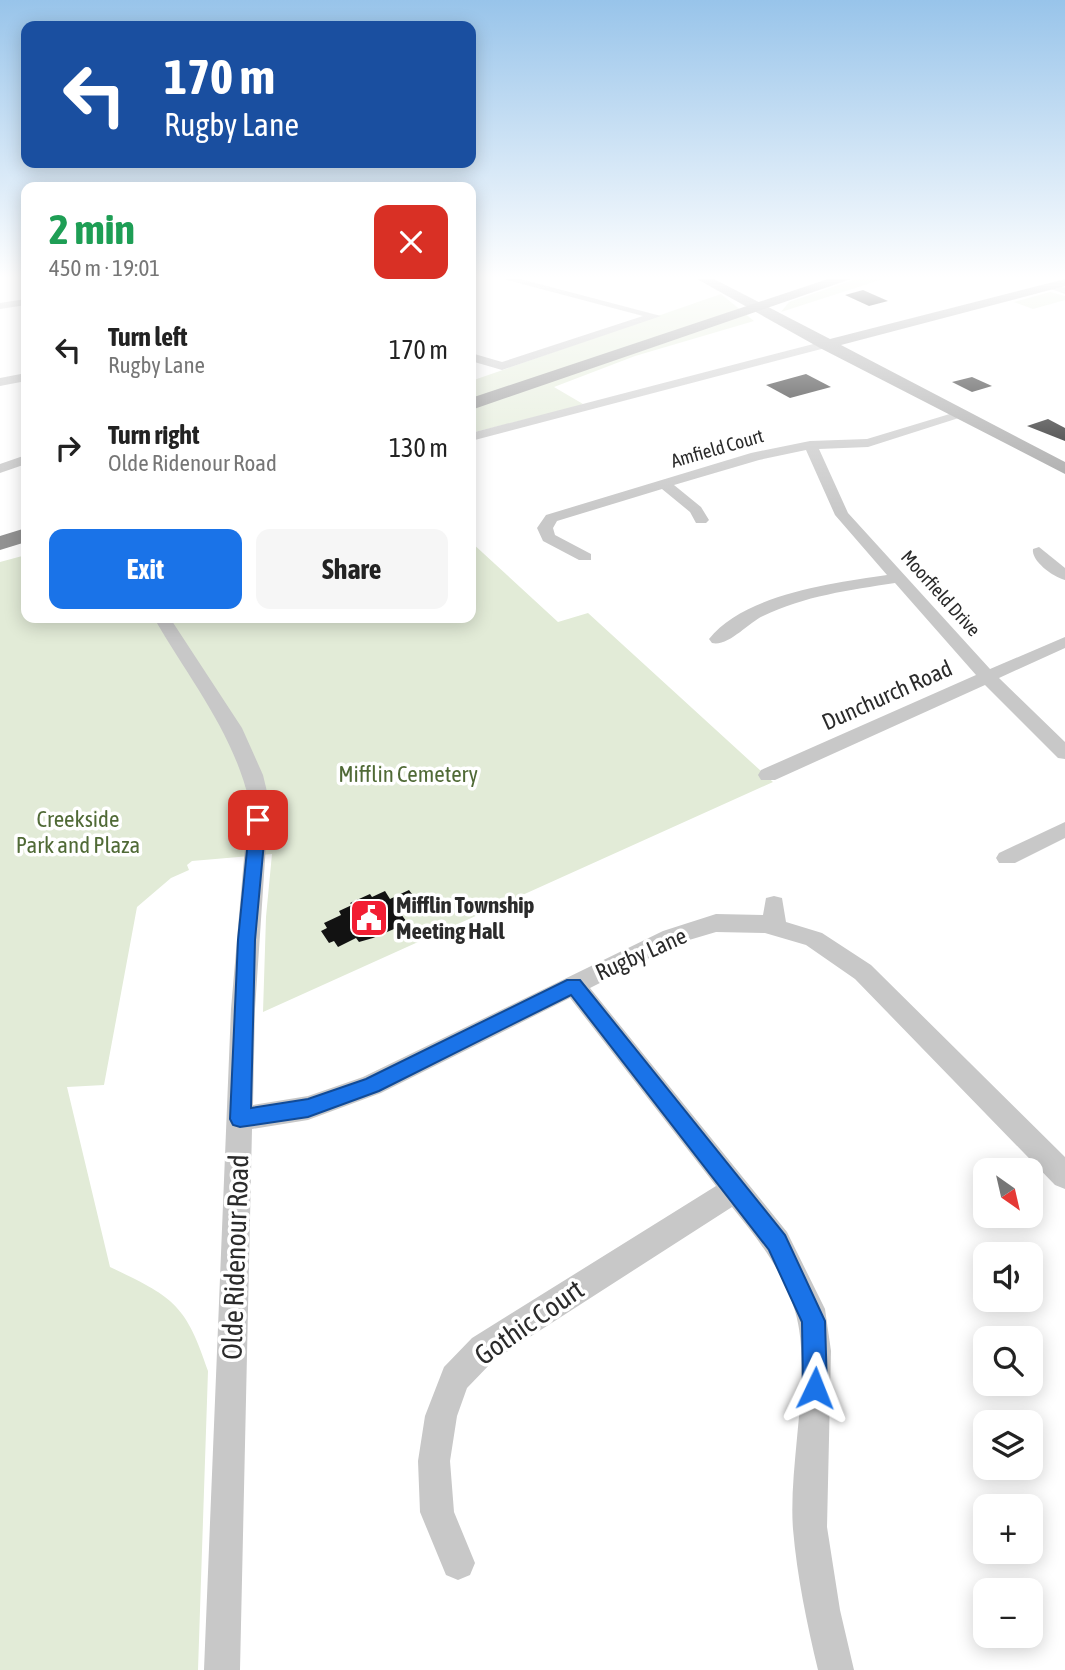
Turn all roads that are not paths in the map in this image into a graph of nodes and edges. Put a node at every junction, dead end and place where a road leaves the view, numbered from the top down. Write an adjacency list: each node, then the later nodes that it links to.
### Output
1 (530, 357): 6 (street)
2 (587, 357): 9 (highway)
3 (605, 357): 10 (highway)
4 (779, 357): 12 (street)
5 (847, 357): 11 (main road)
6 (476, 358)
7 (21, 378): 8 (street)
8 (0, 382)
9 (476, 391)
10 (476, 402)
11 (958, 416): 13 (street, Amfield Court); 16 (main road)
12 (476, 436)
13 (810, 445): 17 (street, Amfield Court); 24 (street, Moorfield Drive)
14 (21, 461): 15 (street)
15 (0, 469)
16 (1065, 470)
17 (664, 484): 18 (street); 22 (street, Amfield Court)
18 (701, 520)
19 (21, 537): 20 (highway)
20 (0, 543)
21 (1039, 552): 23 (street)
22 (586, 557)
23 (1065, 575)
24 (898, 578): 26 (street); 28 (street, Moorfield Drive)
25 (165, 623): 34 (street, Olde Ridenour Road)
26 (718, 639)
27 (1065, 642): 28 (street, Dunchurch Road)
28 (988, 677): 29 (street, Moorfield Drive); 30 (street, Dunchurch Road)
29 (1065, 754)
30 (768, 775)
31 (1065, 830): 32 (street)
32 (1007, 858)
33 (573, 985): 34 (street, Rugby Lane); 35 (street, Rugby Lane); 36 (street)
34 (240, 1119): 38 (street, Olde Ridenour Road)
35 (1065, 1175)
36 (735, 1190): 37 (street, Gothic Court); 39 (street)
37 (458, 1563)
38 (222, 1670)
39 (836, 1670)

